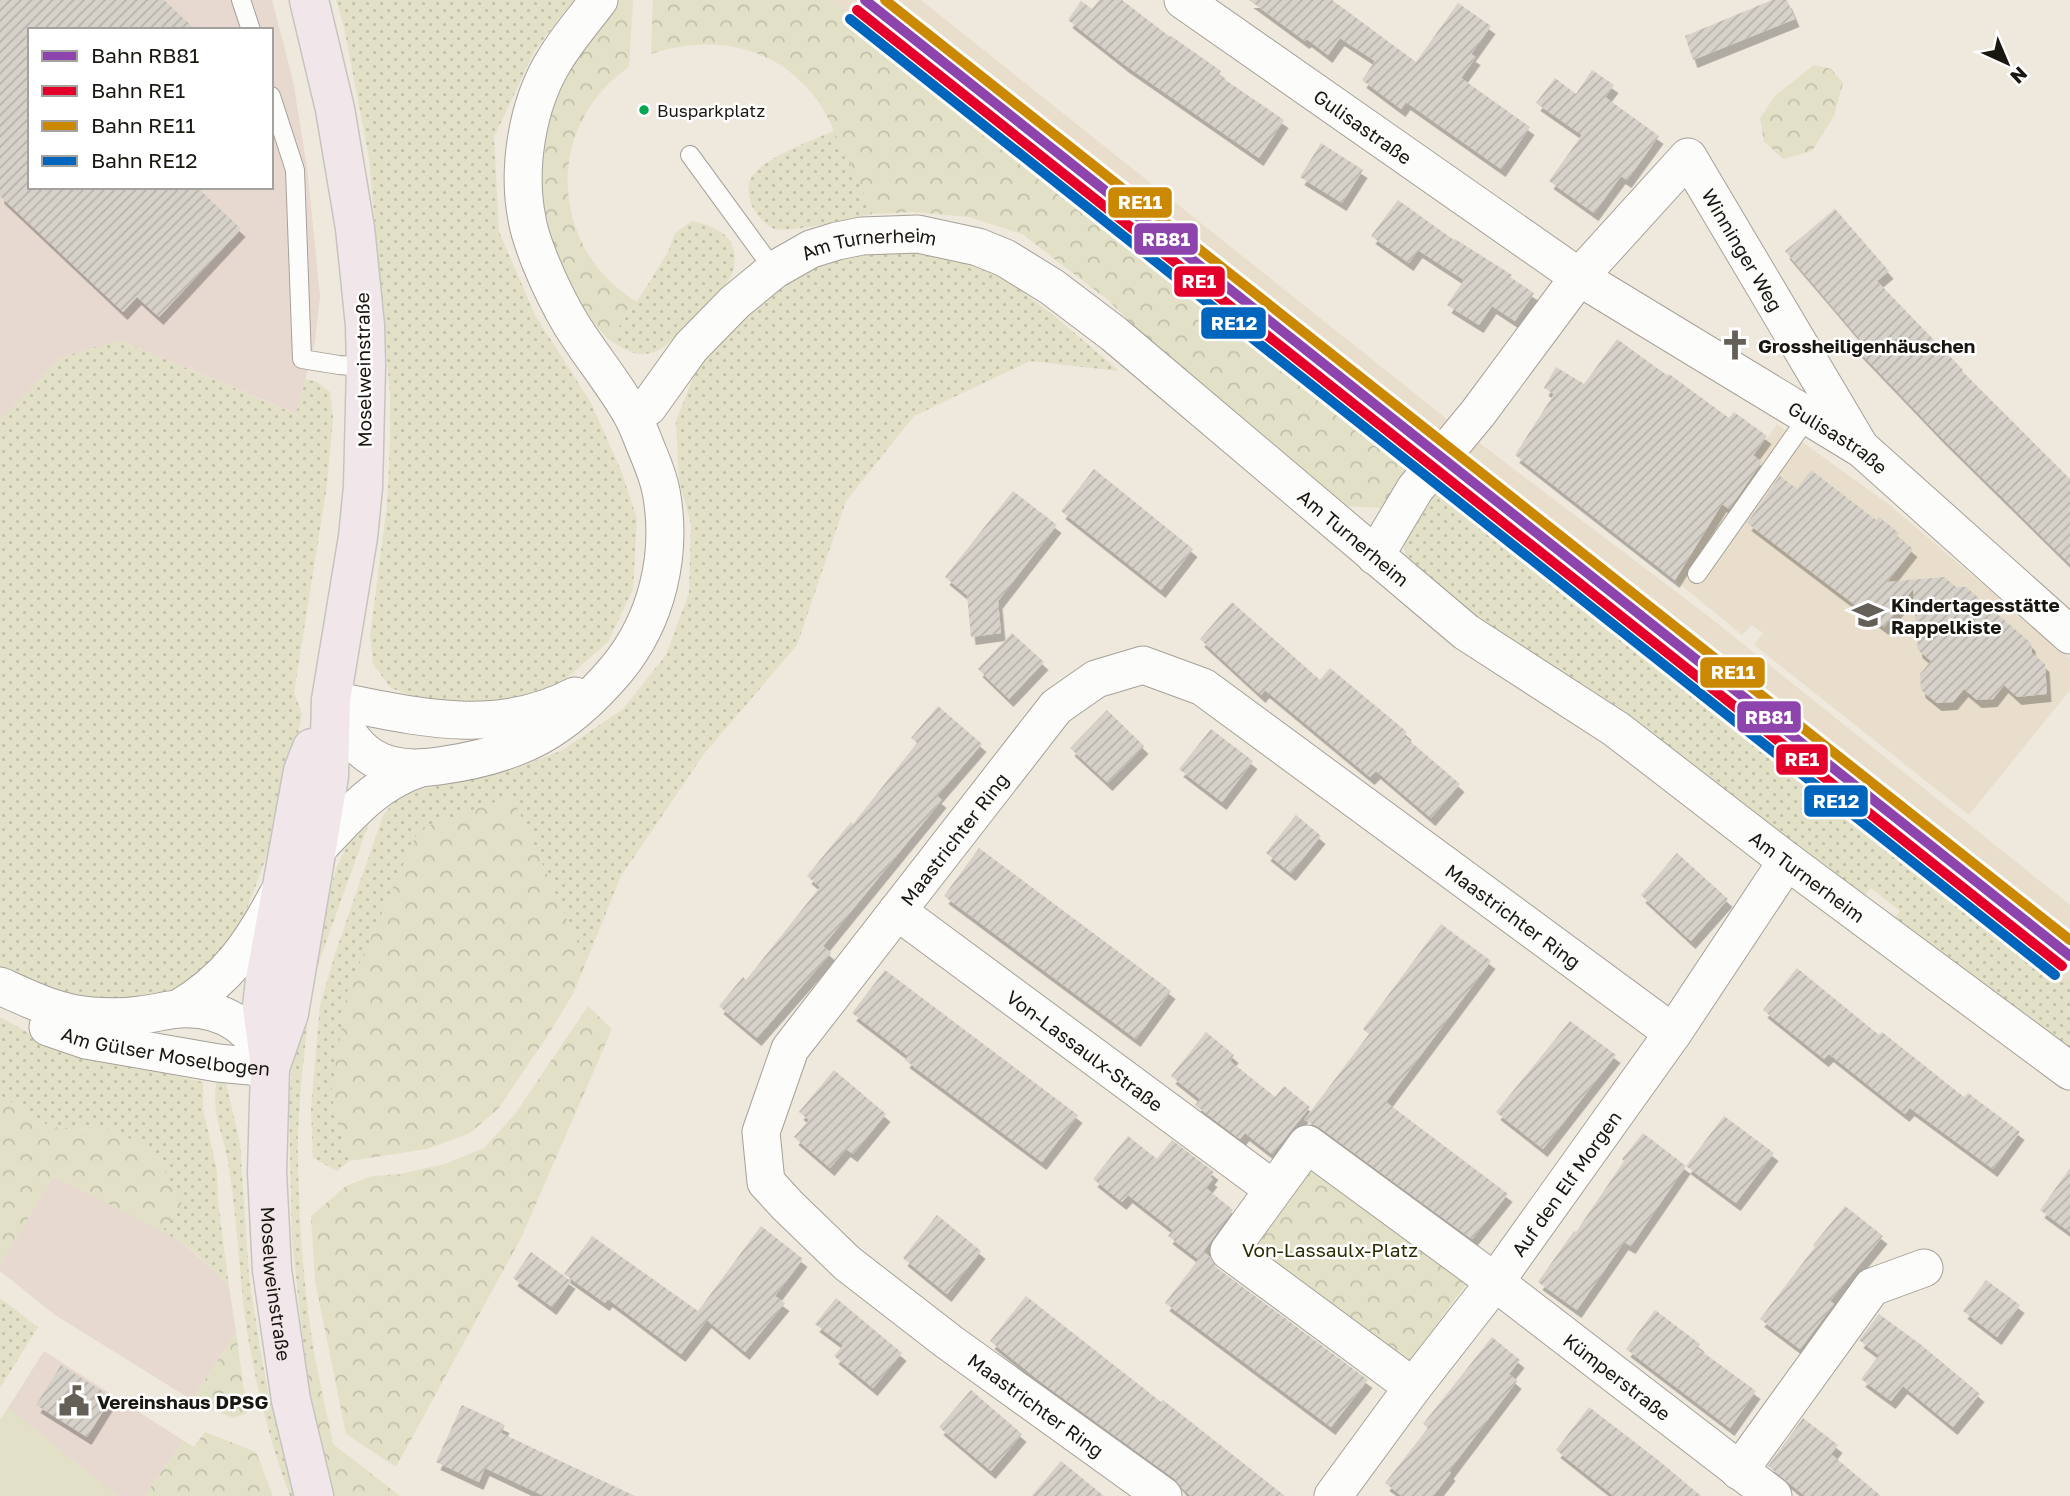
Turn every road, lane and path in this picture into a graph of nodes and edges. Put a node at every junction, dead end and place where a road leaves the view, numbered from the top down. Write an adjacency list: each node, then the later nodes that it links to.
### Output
1 (241, 0): 5 (lane)
2 (309, 0): 10 (main road, Moselweinstraße)
3 (599, 0): 11 (street)
4 (1183, 0): 9 (street, Gulisastraße)
5 (250, 28)
6 (273, 102): 10 (lane)
7 (690, 155): 8 (lane)
8 (774, 270): 11 (street, Am Turnerheim); 14 (street, Am Turnerheim)
9 (1579, 277): 12 (street, Gulisastraße); 13 (street, Winninger Weg); 14 (street)
10 (366, 367): 18 (main road, Moselweinstraße)
11 (633, 416): 17 (street)
12 (1807, 418): 13 (street, Gulisastraße); 15 (lane)
13 (1862, 449): 16 (street, Gulisastraße)
14 (1375, 556): 21 (street, Am Turnerheim)
15 (1698, 574)
16 (2070, 635)
17 (617, 668): 18 (street); 19 (street)
18 (331, 700): 19 (street); 20 (main road, Moselweinstraße); 22 (main road, Moselweinstraße)
19 (421, 768): 20 (street)
20 (316, 850): 27 (main road, Moselweinstraße)
21 (1787, 861): 26 (street, Auf den Elf Morgen); 28 (street, Am Turnerheim)
22 (282, 887): 25 (street, Am Gülser Moselbogen); 27 (main road, Moselweinstraße)
23 (897, 911): 26 (street, Maastrichter Ring); 29 (street, Von-Lassaulx-Straße); 35 (street, Maastrichter Ring)
24 (0, 989): 25 (street, Am Gülser Moselbogen); 27 (street, Am Gülser Moselbogen)
25 (178, 1009): 27 (street, Am Gülser Moselbogen)
26 (1673, 1033): 31 (street, Auf den Elf Morgen)
27 (270, 1068): 34 (main road, Moselweinstraße)
28 (2070, 1071)
29 (1273, 1189): 31 (street); 32 (street)
30 (1924, 1268): 33 (street)
31 (1495, 1282): 32 (street, Auf den Elf Morgen); 33 (street, Kümperstraße)
32 (1413, 1387): 36 (street, Auf den Elf Morgen)
33 (1739, 1471): 37 (street, Kümperstraße)
34 (314, 1496)
35 (1163, 1496)
36 (1333, 1496)
37 (1773, 1496)

